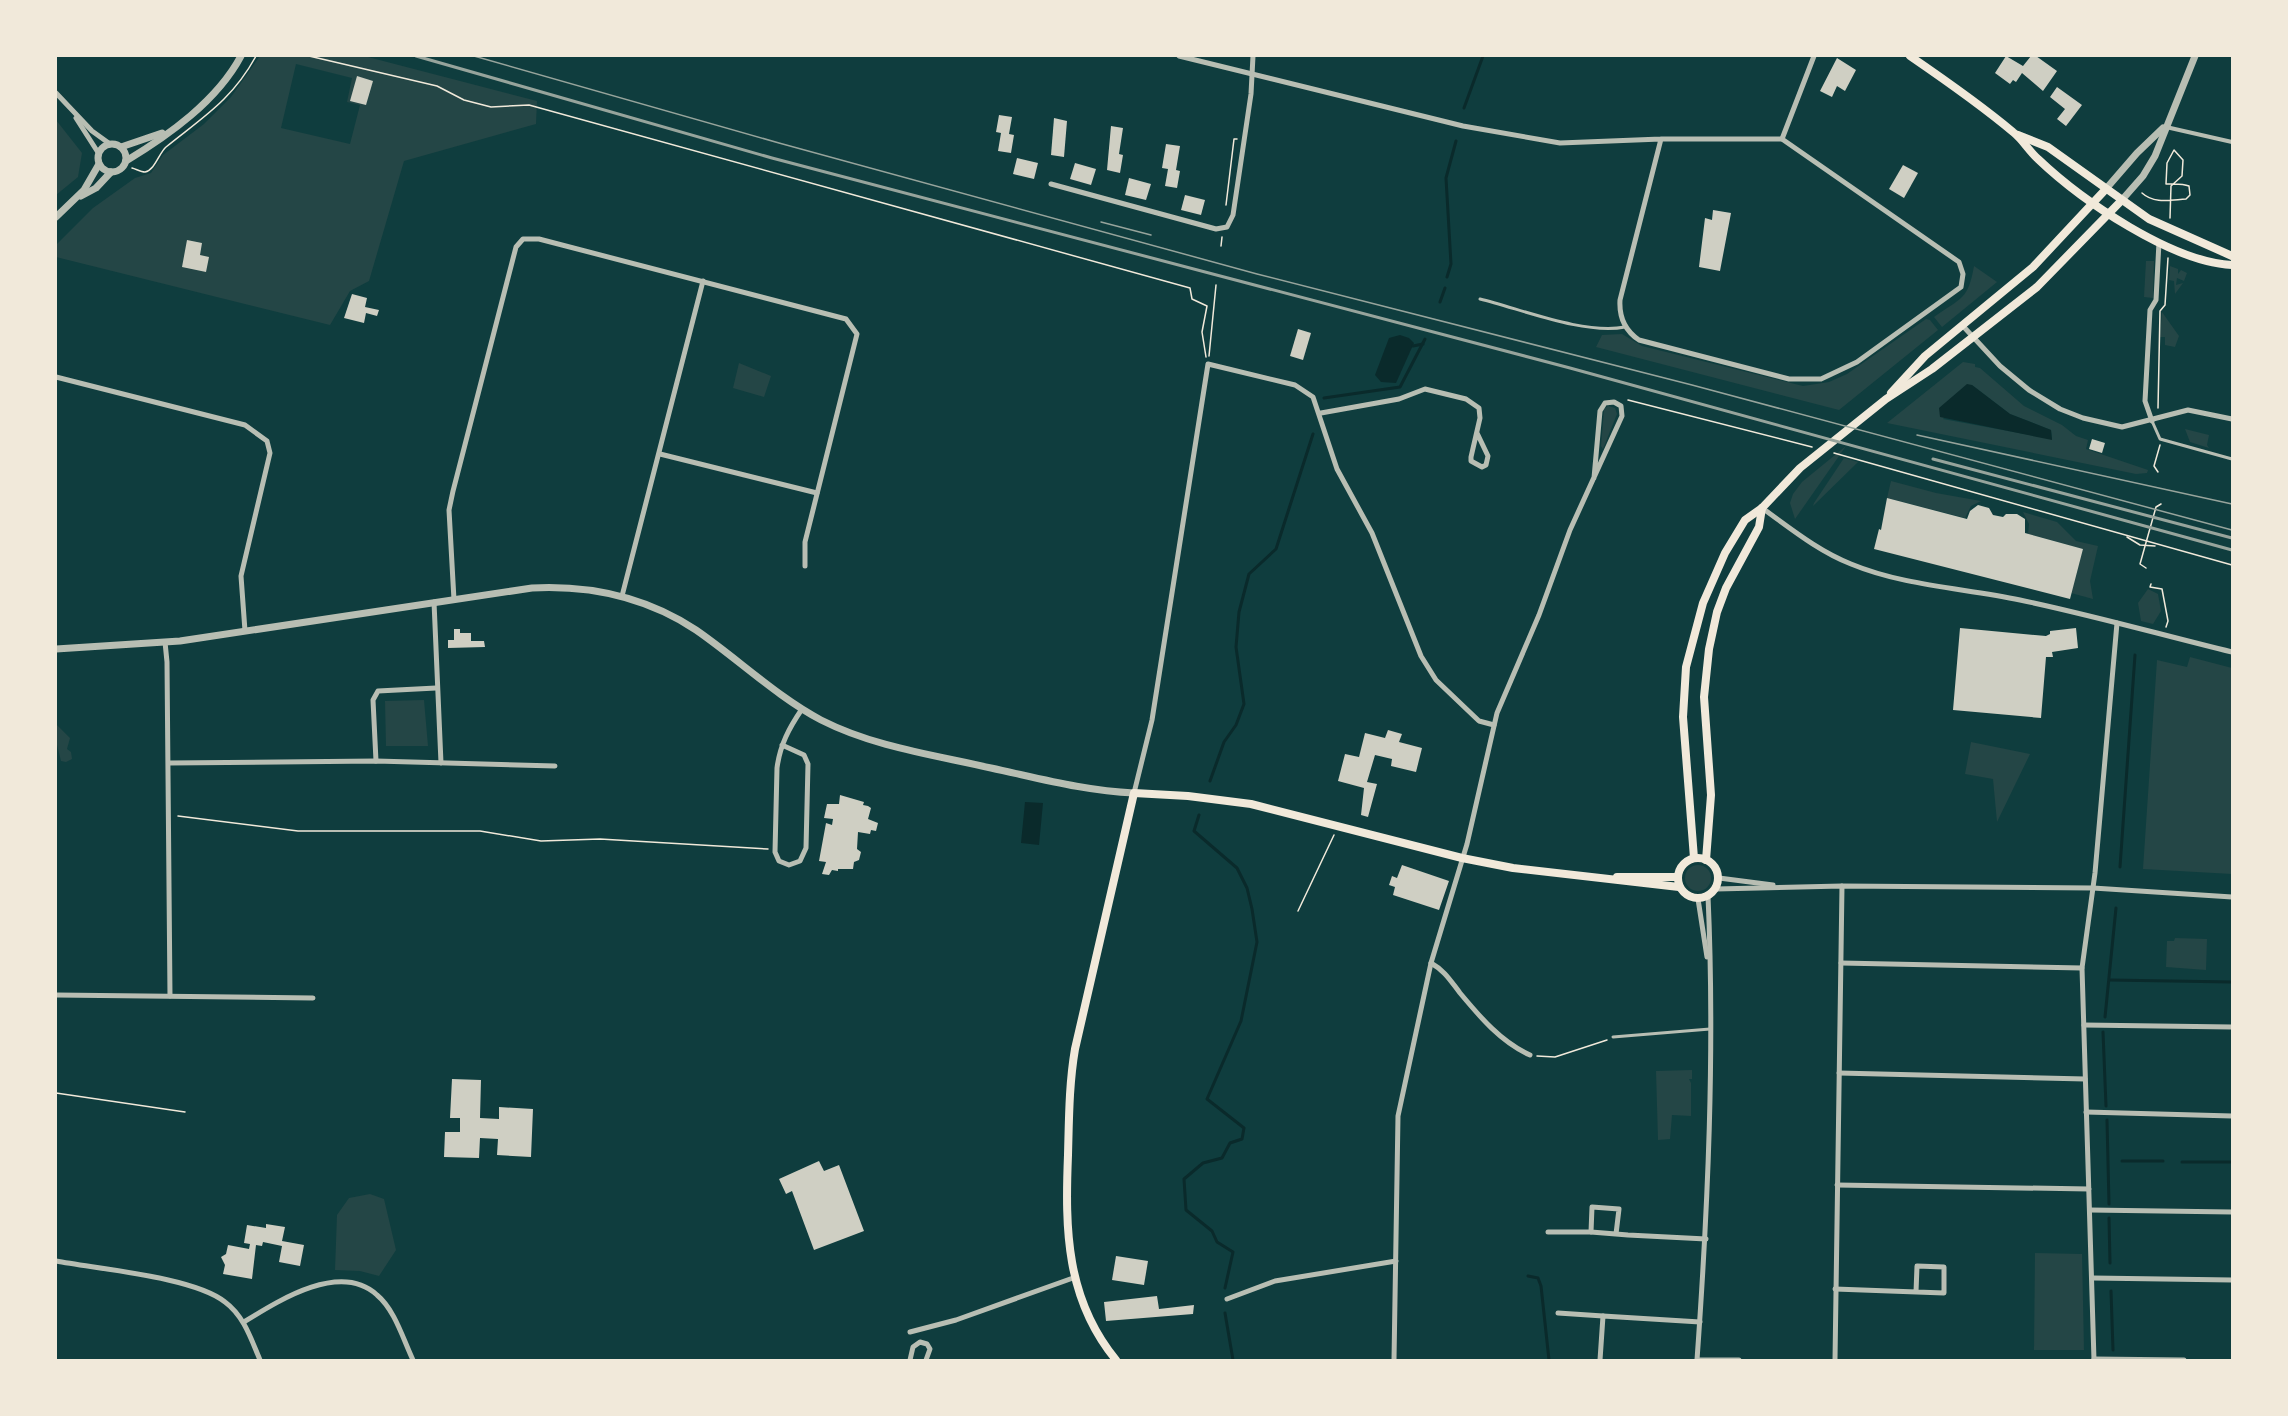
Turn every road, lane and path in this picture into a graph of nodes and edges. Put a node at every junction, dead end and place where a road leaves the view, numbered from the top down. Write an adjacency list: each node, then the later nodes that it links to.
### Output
1 (241, 56): 12 (street)
2 (309, 56): 42 (path)
3 (1179, 56): 8 (street)
4 (1253, 56): 8 (street)
5 (1814, 56): 15 (street)
6 (1910, 56): 13 (main road)
7 (2195, 56): 11 (street)
8 (1251, 74): 14 (street); 23 (street)
9 (56, 93): 10 (street)
10 (71, 108): 17 (street); 19 (street)
11 (2165, 126): 16 (street); 24 (street); 25 (street)
12 (168, 131): 18 (street); 20 (street)
13 (2015, 134): 25 (main road); 28 (main road)
14 (1660, 139): 15 (street); 40 (street)
15 (1782, 139): 40 (street)
16 (2232, 142)
17 (110, 144): 18 (street); 19 (street)
18 (121, 147): 20 (street)
19 (99, 153): 21 (street)
20 (126, 161): 22 (street)
21 (99, 164): 22 (street); 26 (street)
22 (111, 172): 26 (street)
23 (1051, 184)
24 (2134, 187): 27 (street); 31 (path)
25 (2105, 190): 27 (main road); 28 (main road)
26 (74, 200): 30 (street)
27 (2121, 201): 29 (main road); 33 (main road)
28 (2094, 203): 29 (main road); 39 (main road)
29 (2110, 214): 32 (main road); 41 (main road)
30 (56, 217)
31 (2169, 222)
32 (2159, 242): 35 (main road); 49 (street)
33 (2232, 256)
34 (2168, 258): 46 (path)
35 (2232, 265)
36 (703, 281): 53 (street); 58 (street); 68 (street)
37 (1216, 285): 42 (path)
38 (1480, 299): 40 (lane)
39 (1962, 326): 41 (street); 44 (main road)
40 (1625, 327)
41 (1973, 337): 44 (main road); 49 (street)
42 (1208, 364): 47 (street); 84 (street)
43 (56, 377): 72 (street)
44 (1886, 399): 60 (main road)
45 (1619, 404): 51 (path); 57 (street); 57 (street)
46 (2158, 410)
47 (1320, 412): 50 (street); 78 (street)
48 (2232, 419): 49 (street)
49 (2152, 421): 55 (lane)
50 (1477, 433): 50 (street)
51 (1786, 440)
52 (2160, 441): 56 (path)
53 (660, 454): 58 (street); 67 (street)
54 (1854, 458): 61 (path)
55 (2232, 459)
56 (2158, 472)
57 (1594, 478): 78 (street)
58 (817, 493): 64 (street)
59 (2161, 504): 65 (path)
60 (1762, 508): 70 (street); 89 (main road); 90 (main road)
61 (2126, 536): 62 (path); 62 (path)
62 (2158, 546): 63 (path)
63 (2232, 565)
64 (805, 566)
65 (2146, 568)
66 (2151, 584): 71 (path)
67 (622, 596): 68 (street); 77 (street)
68 (454, 600): 69 (street)
69 (434, 602): 72 (street); 76 (street)
70 (2117, 623): 75 (street); 97 (street)
71 (2166, 630)
72 (245, 631): 73 (street)
73 (165, 642): 74 (street); 81 (street)
74 (56, 649)
75 (2232, 652)
76 (436, 688): 80 (street); 82 (street)
77 (802, 709): 79 (street); 84 (street)
78 (1494, 725): 88 (street)
79 (782, 745): 87 (street); 87 (street)
80 (376, 761): 81 (street); 82 (street)
81 (169, 763): 85 (street)
82 (441, 763): 83 (street)
83 (555, 766)
84 (1134, 793): 86 (main road); 131 (main road)
85 (169, 815): 87 (path); 108 (street)
86 (1336, 825): 88 (main road); 102 (path)
87 (775, 850)
88 (1462, 858): 92 (main road); 103 (street)
89 (1694, 858): 90 (main road); 91 (main road)
90 (1706, 860): 93 (main road)
91 (1678, 877): 92 (main road); 95 (main road)
92 (1591, 878): 95 (main road)
93 (1719, 878): 96 (street); 98 (main road)
94 (1842, 886): 96 (street); 97 (street); 104 (street)
95 (1679, 887): 101 (main road)
96 (1786, 887): 98 (street)
97 (2093, 888): 100 (street); 105 (street)
98 (1716, 889): 99 (main road)
99 (1708, 896): 101 (main road); 106 (street)
100 (2232, 897)
101 (1698, 899): 106 (street)
102 (1298, 911)
103 (1431, 963): 114 (street); 130 (street)
104 (1841, 963): 105 (street); 115 (street)
105 (2082, 968): 110 (street)
106 (1710, 970): 112 (street)
107 (56, 995): 108 (street)
108 (170, 996): 109 (street)
109 (313, 999)
110 (2084, 1025): 111 (street); 116 (street)
111 (2232, 1027)
112 (1711, 1029): 113 (lane); 128 (street)
113 (1613, 1037): 114 (path)
114 (1530, 1055)
115 (1839, 1073): 116 (street); 121 (street)
116 (2085, 1079): 119 (street)
117 (56, 1093): 118 (path)
118 (185, 1112)
119 (2086, 1112): 120 (street); 122 (street)
120 (2232, 1116)
121 (1837, 1185): 122 (street); 134 (street)
122 (2089, 1189): 123 (street)
123 (2090, 1210): 124 (street); 132 (street)
124 (2232, 1212)
125 (1548, 1232): 126 (street)
126 (1591, 1232): 127 (street); 127 (street)
127 (1616, 1234): 128 (street)
128 (1706, 1239): 140 (street)
129 (56, 1261): 139 (street)
130 (1396, 1261): 136 (street); 147 (street)
131 (1073, 1278): 141 (street); 146 (main road)
132 (2093, 1278): 133 (street); 152 (street)
133 (2232, 1280)
134 (1835, 1289): 135 (street); 151 (street)
135 (1916, 1292): 135 (street)
136 (1227, 1299)
137 (1558, 1313): 138 (street)
138 (1603, 1316): 140 (street); 148 (street)
139 (244, 1322): 142 (street); 143 (street)
140 (1700, 1322): 149 (street)
141 (910, 1332)
142 (260, 1360)
143 (412, 1360)
144 (910, 1360): 145 (street)
145 (926, 1360)
146 (1116, 1360)
147 (1394, 1360)
148 (1600, 1360)
149 (1697, 1360): 150 (street)
150 (1739, 1360)
151 (1835, 1360)
152 (2094, 1360): 153 (street)
153 (2184, 1360)

